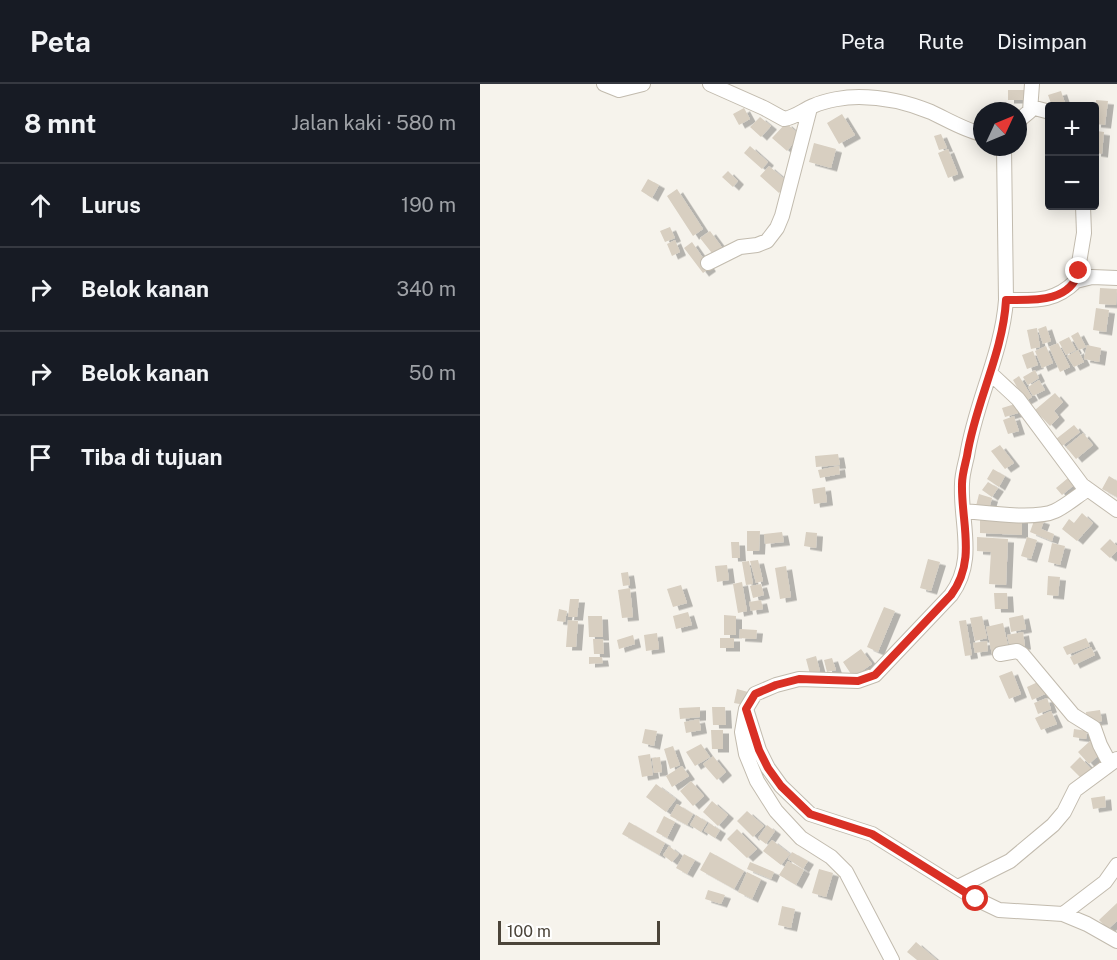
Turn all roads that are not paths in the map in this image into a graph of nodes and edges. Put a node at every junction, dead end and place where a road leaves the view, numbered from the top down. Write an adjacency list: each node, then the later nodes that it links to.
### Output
1 (604, 84): 2 (street)
2 (643, 84)
3 (710, 84): 6 (street)
4 (1032, 84): 5 (street)
5 (1031, 107): 7 (street); 8 (street)
6 (810, 108): 9 (street); 12 (street)
7 (1045, 111)
8 (1027, 114)
9 (973, 132)
10 (1004, 156): 15 (street)
11 (1083, 210): 14 (street)
12 (708, 263)
13 (1117, 278): 14 (street)
14 (1076, 281): 15 (street)
15 (1006, 300): 16 (street)
16 (990, 373): 17 (street); 19 (street)
17 (1087, 490): 18 (street); 19 (street)
18 (1117, 510)
19 (964, 512): 21 (street)
20 (1000, 654): 22 (street)
21 (746, 709): 24 (street); 27 (street)
22 (1114, 761): 24 (street)
23 (1117, 865): 25 (street)
24 (958, 887): 25 (street)
25 (1063, 914): 26 (street)
26 (1117, 941)
27 (892, 960)

